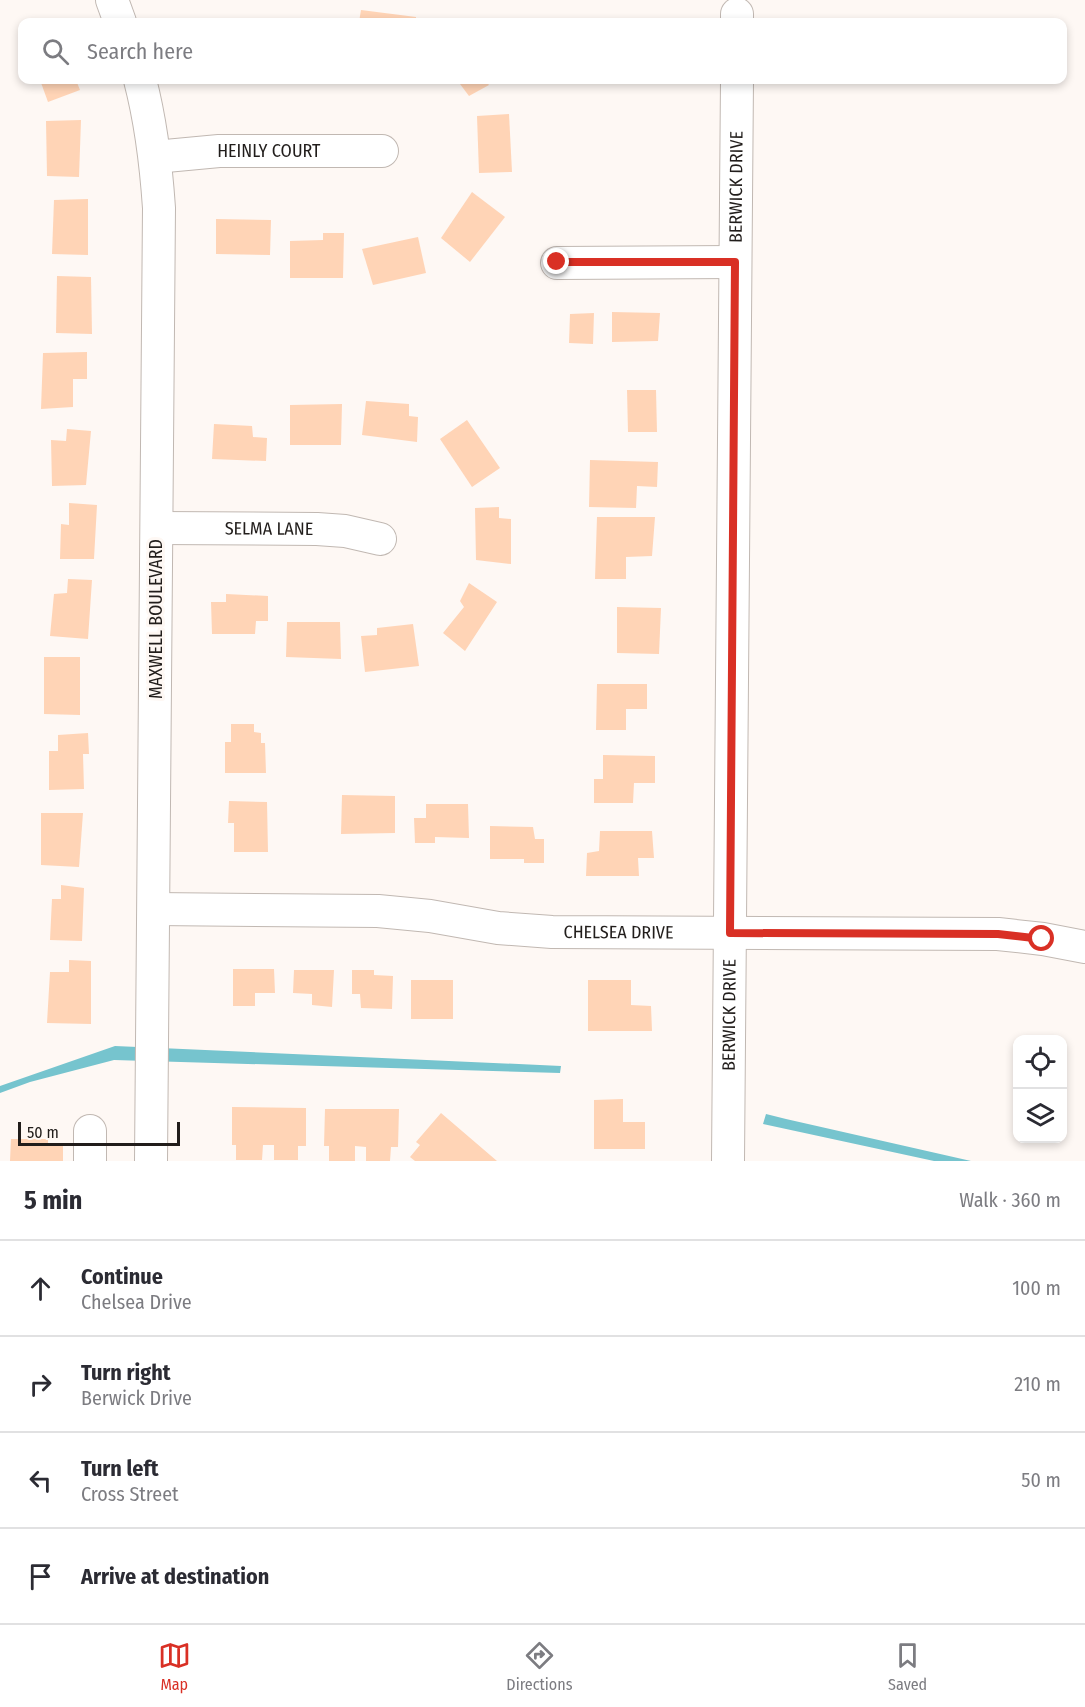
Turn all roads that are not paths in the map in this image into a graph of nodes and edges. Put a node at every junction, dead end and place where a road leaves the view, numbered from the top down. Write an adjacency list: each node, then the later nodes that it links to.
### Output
1 (112, 0): 2 (street)
2 (119, 18)
3 (141, 84): 6 (street, MAXWELL BOULEVARD)
4 (736, 84): 8 (street, BERWICK DRIVE)
5 (382, 151): 6 (street, HEINLY COURT)
6 (155, 157): 9 (street, MAXWELL BOULEVARD)
7 (557, 262): 8 (street)
8 (735, 262): 12 (street, BERWICK DRIVE)
9 (157, 528): 10 (street, SELMA LANE); 11 (street, MAXWELL BOULEVARD)
10 (380, 539)
11 (154, 909): 12 (street, CHELSEA DRIVE); 14 (street, MAXWELL BOULEVARD)
12 (730, 933): 13 (street, CHELSEA DRIVE); 15 (street, BERWICK DRIVE)
13 (1085, 948)
14 (151, 1161)
15 (728, 1161)

